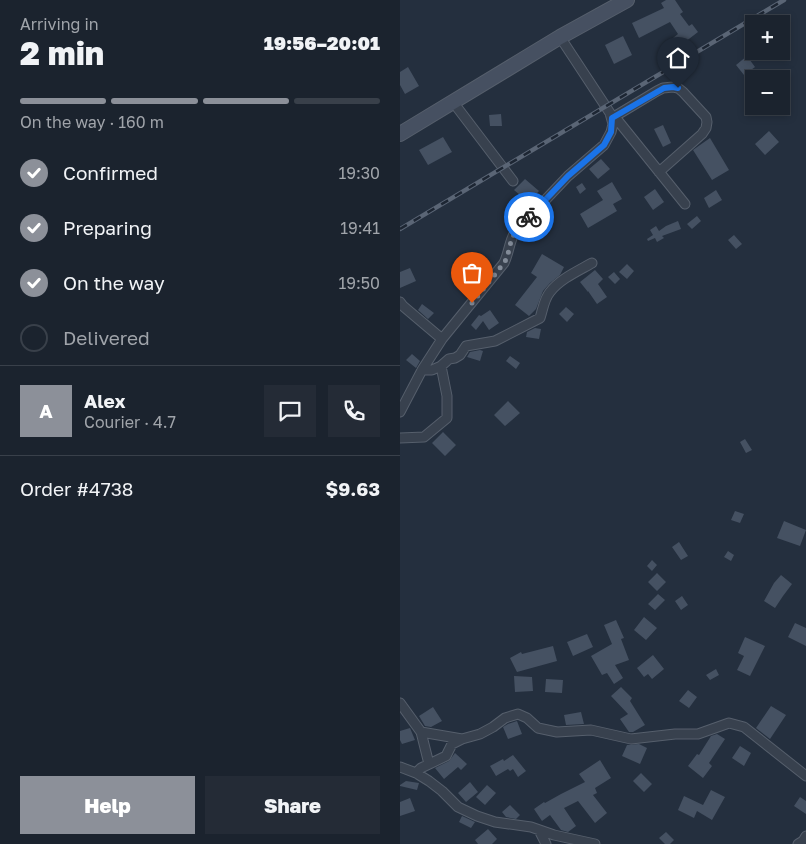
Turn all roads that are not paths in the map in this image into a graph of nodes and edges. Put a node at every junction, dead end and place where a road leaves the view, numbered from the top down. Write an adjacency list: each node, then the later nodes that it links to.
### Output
1 (627, 0): 2 (main road)
2 (560, 37): 3 (main road); 4 (street)
3 (453, 102): 5 (main road); 7 (street)
4 (614, 118): 6 (street); 6 (street); 11 (street)
5 (400, 134)
6 (659, 172): 8 (street)
7 (513, 181)
8 (685, 204)
9 (592, 263): 12 (street)
10 (400, 302): 11 (street)
11 (442, 339): 13 (street)
12 (441, 366): 13 (street); 15 (street)
13 (422, 370): 14 (street)
14 (400, 412)
15 (400, 438)
16 (400, 703): 17 (street)
17 (421, 732): 18 (street); 19 (street)
18 (462, 739): 19 (street); 22 (street)
19 (429, 764): 21 (street)
20 (400, 767): 21 (street)
21 (416, 773): 23 (street)
22 (806, 776)
23 (539, 830): 25 (street); 26 (street)
24 (806, 836): 27 (street)
25 (546, 844)
26 (595, 844)
27 (798, 844)

